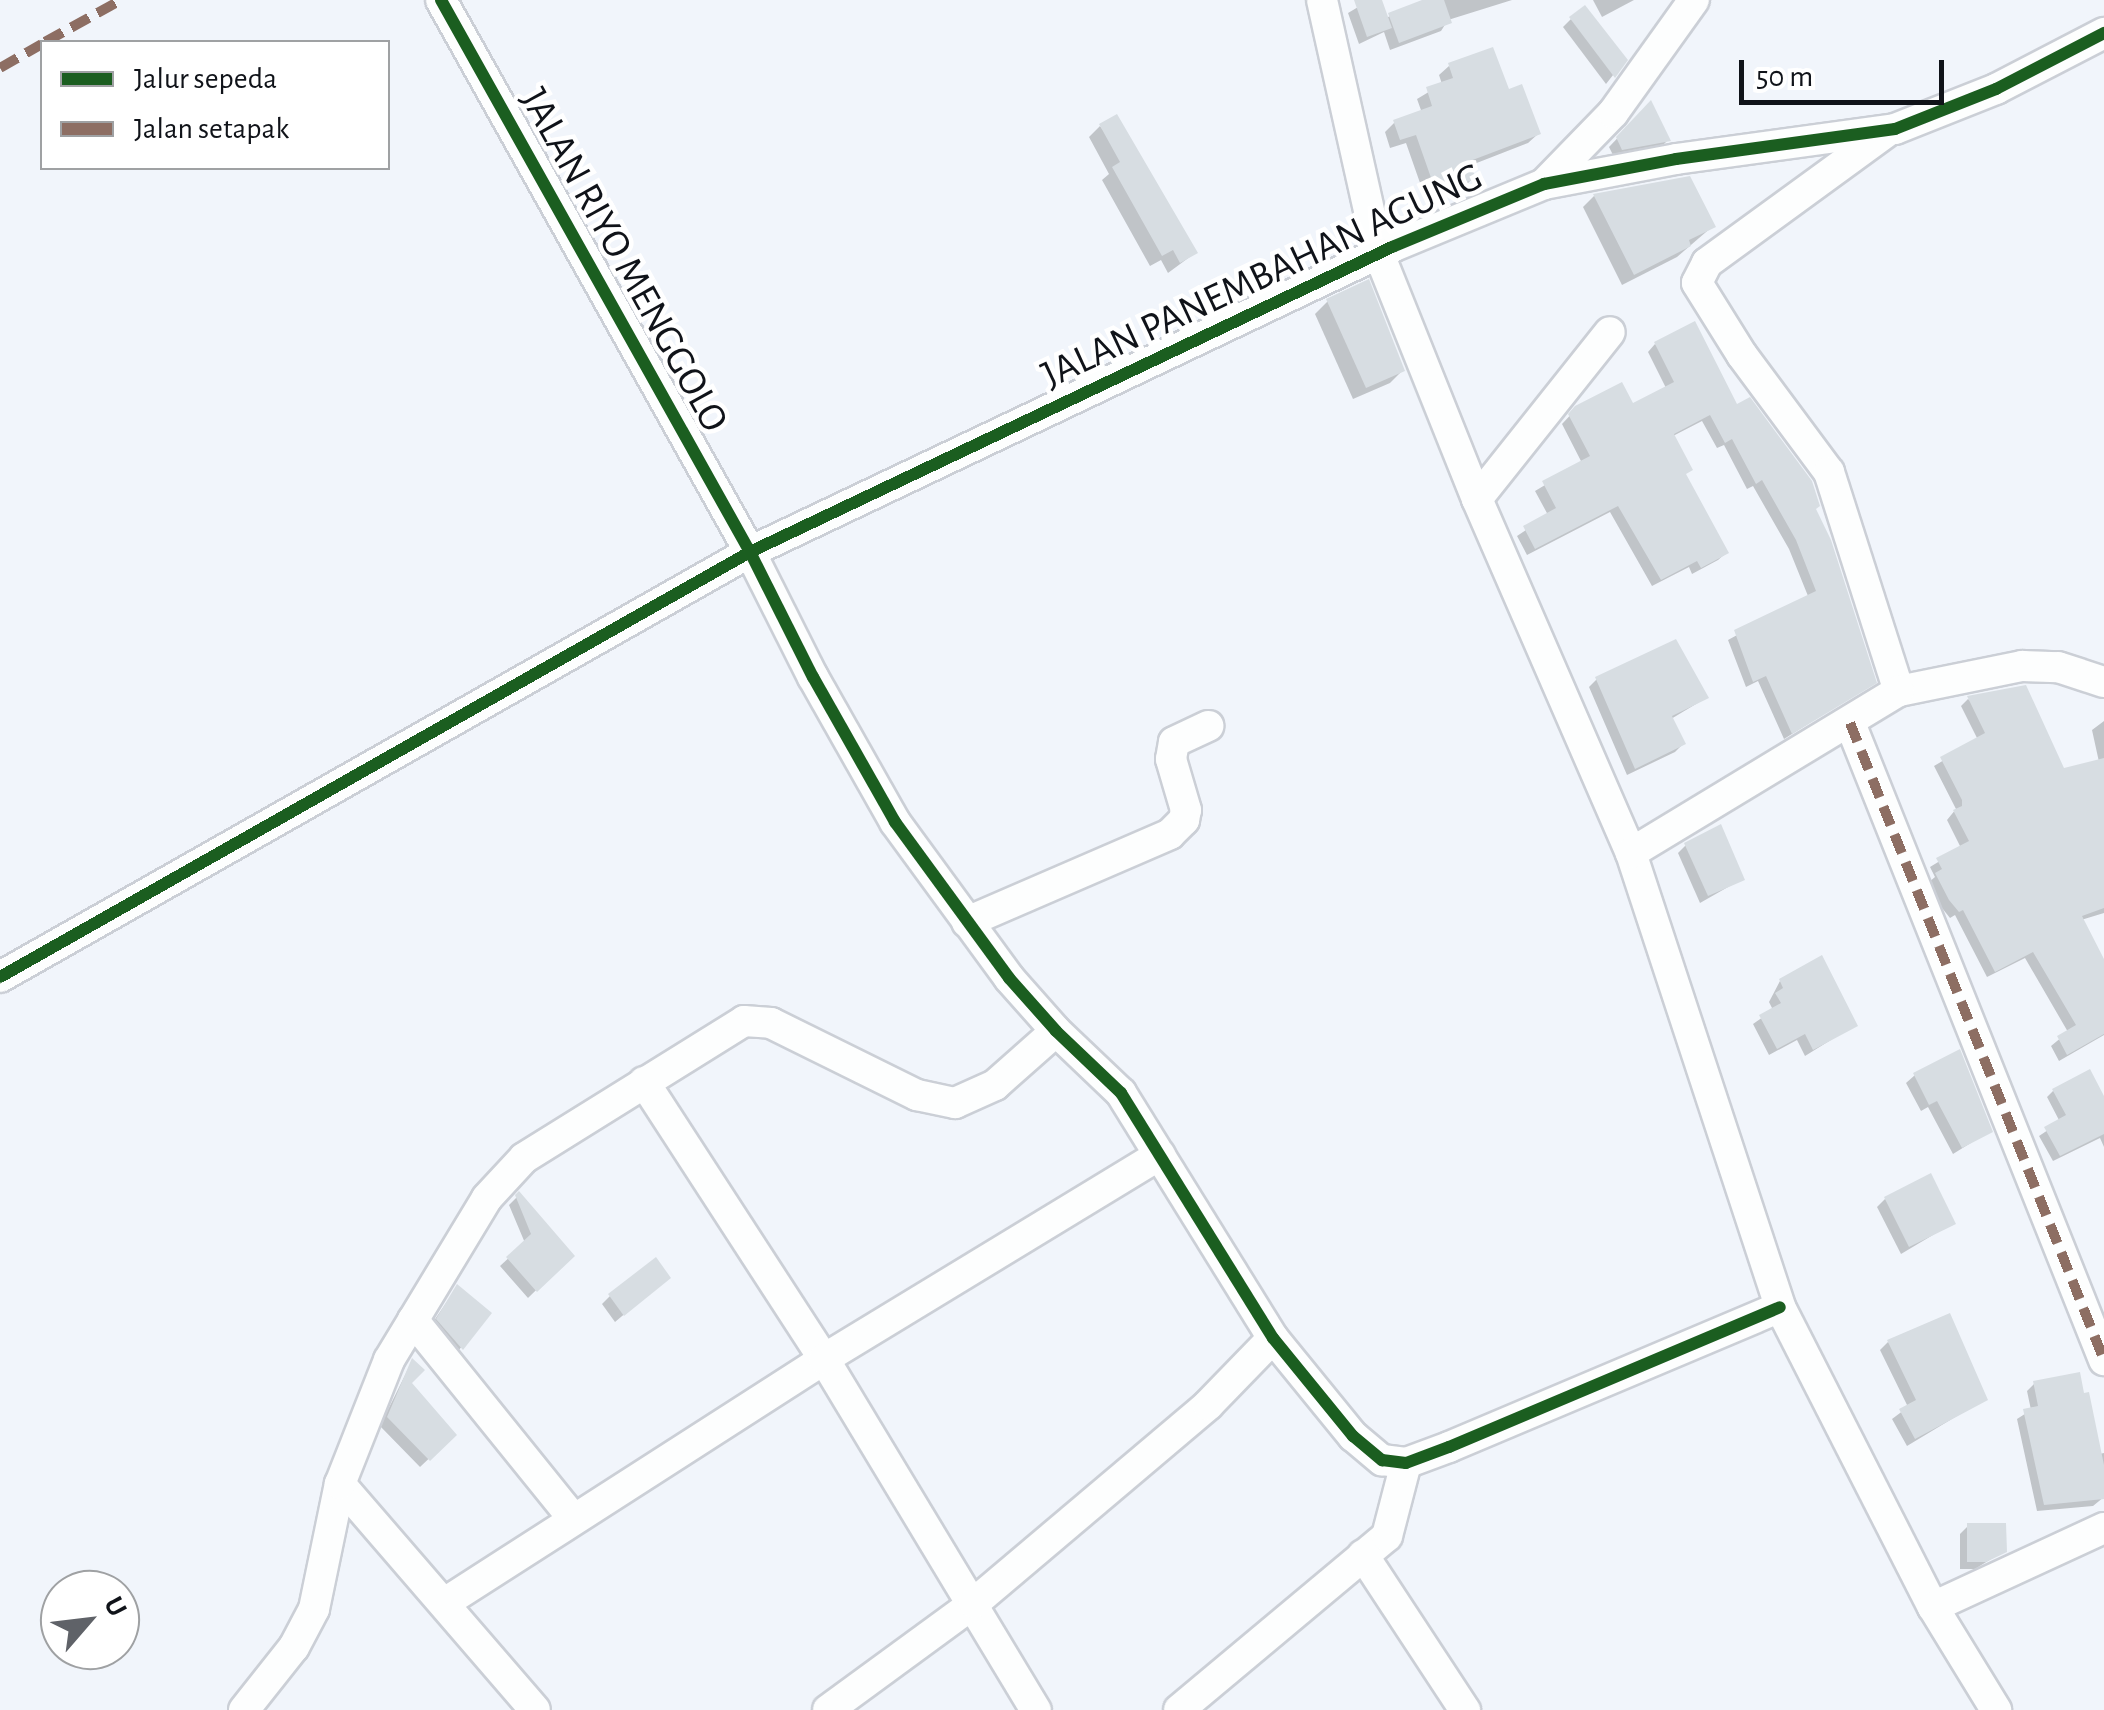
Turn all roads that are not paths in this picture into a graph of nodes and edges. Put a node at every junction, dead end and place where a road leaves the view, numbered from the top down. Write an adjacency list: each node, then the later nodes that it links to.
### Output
1 (441, 0): 10 (street, JALAN RIYO MENGGOLO)
2 (1322, 0): 7 (street)
3 (1694, 0): 6 (street)
4 (2104, 33): 5 (street, JALAN PANEMBAHAN AGUNG)
5 (1890, 129): 6 (street, JALAN PANEMBAHAN AGUNG); 12 (street)
6 (1544, 184): 7 (street, JALAN PANEMBAHAN AGUNG)
7 (1396, 246): 9 (street); 10 (street, JALAN PANEMBAHAN AGUNG)
8 (1610, 332): 9 (street)
9 (1476, 499): 15 (street)
10 (750, 552): 16 (street, JALAN RIYO MENGGOLO); 17 (street, JALAN PANEMBAHAN AGUNG)
11 (2104, 682): 12 (street)
12 (1899, 691): 13 (street)
13 (1850, 723): 15 (street); 25 (street)
14 (1208, 726): 16 (street)
15 (1634, 851): 21 (street)
16 (966, 922): 18 (street, JALAN RIYO MENGGOLO)
17 (0, 977)
18 (1056, 1031): 19 (street); 20 (street, JALAN RIYO MENGGOLO)
19 (644, 1082): 22 (street); 24 (street)
20 (1160, 1155): 23 (street, JALAN RIYO MENGGOLO); 24 (street)
21 (1766, 1313): 26 (street); 33 (street)
22 (414, 1320): 27 (street); 28 (street)
23 (1274, 1338): 26 (street, JALAN RIYO MENGGOLO); 32 (street)
24 (824, 1359): 28 (street); 32 (street)
25 (2104, 1360)
26 (1406, 1463): 30 (street)
27 (340, 1484): 31 (street); 34 (street)
28 (573, 1518): 31 (street)
29 (2104, 1528): 33 (street)
30 (1363, 1555): 38 (street); 39 (street)
31 (446, 1602): 35 (street)
32 (974, 1603): 36 (street); 37 (street)
33 (1933, 1607): 40 (street)
34 (244, 1710)
35 (535, 1710)
36 (828, 1710)
37 (1036, 1710)
38 (1179, 1710)
39 (1465, 1710)
40 (1996, 1710)

